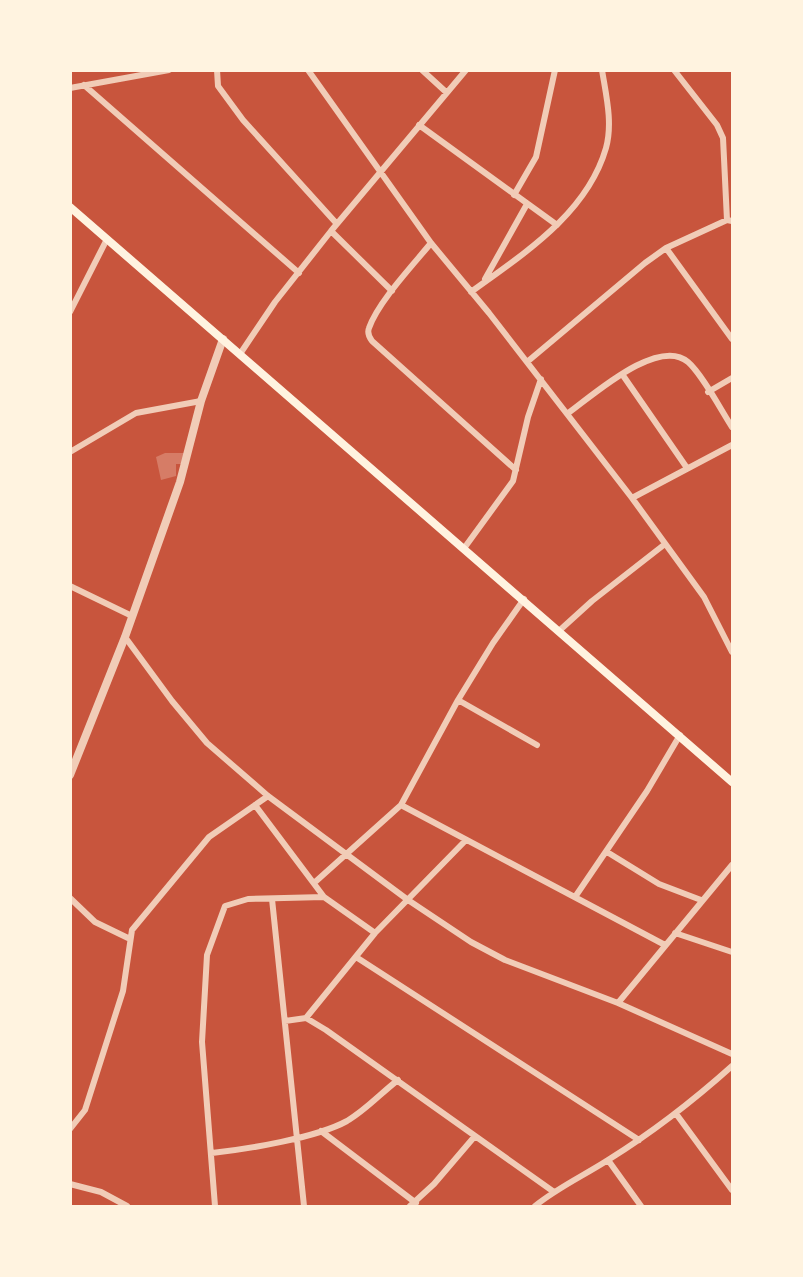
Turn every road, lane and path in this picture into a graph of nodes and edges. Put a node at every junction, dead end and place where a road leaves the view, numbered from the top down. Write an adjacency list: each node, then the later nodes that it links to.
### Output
1 (169, 70): 9 (street)
2 (217, 70): 18 (street)
3 (308, 70): 13 (street)
4 (422, 70): 11 (street)
5 (466, 70): 11 (street)
6 (555, 70): 14 (street)
7 (602, 70): 19 (street)
8 (674, 70): 17 (street)
9 (84, 85): 10 (street); 24 (street)
10 (70, 88)
11 (446, 92): 12 (street)
12 (419, 125): 13 (street); 14 (street)
13 (381, 171): 18 (street); 22 (street)
14 (514, 195): 15 (street)
15 (527, 204): 19 (street); 25 (street)
16 (70, 207): 21 (main road)
17 (730, 220): 23 (street)
18 (337, 224): 20 (street)
19 (557, 225): 25 (street)
20 (331, 231): 24 (street); 26 (street)
21 (107, 239): 28 (street); 29 (main road)
22 (431, 243): 26 (street); 27 (street)
23 (666, 248): 30 (street); 32 (street)
24 (299, 273): 31 (street)
25 (483, 283): 27 (street)
26 (392, 291): 43 (street)
27 (471, 292): 32 (street)
28 (70, 312)
29 (224, 339): 31 (main road); 37 (street)
30 (732, 339)
31 (240, 354): 46 (main road)
32 (527, 362): 35 (street)
33 (622, 374): 36 (street); 38 (street); 42 (street)
34 (732, 378): 36 (street)
35 (541, 379): 38 (street); 43 (street)
36 (708, 392): 39 (street)
37 (201, 401): 41 (street); 49 (street)
38 (567, 414): 44 (street)
39 (732, 427)
40 (732, 447): 42 (street)
41 (70, 452)
42 (687, 468): 44 (street)
43 (516, 471): 46 (street)
44 (632, 498): 45 (street)
45 (665, 544): 50 (street); 52 (street)
46 (465, 547): 48 (main road)
47 (70, 586): 49 (street)
48 (524, 599): 50 (main road); 53 (street)
49 (132, 616): 51 (street)
50 (560, 630): 54 (main road)
51 (124, 637): 56 (street); 58 (street)
52 (732, 652)
53 (458, 700): 55 (street); 60 (street)
54 (680, 735): 57 (main road); 62 (street)
55 (537, 745)
56 (70, 775)
57 (732, 782)
58 (268, 796): 59 (street); 63 (street)
59 (255, 805): 65 (street); 74 (street)
60 (401, 806): 61 (street); 63 (street)
61 (466, 840): 67 (street); 70 (street)
62 (607, 852): 67 (street); 71 (street)
63 (348, 854): 65 (street); 70 (street)
64 (732, 865): 71 (street)
65 (314, 883): 66 (street)
66 (324, 897): 69 (street); 72 (street)
67 (575, 897): 75 (street)
68 (70, 898): 74 (street)
69 (272, 899): 80 (street); 90 (street)
70 (408, 900): 72 (street); 78 (street)
71 (701, 900): 73 (street)
72 (375, 933): 77 (street)
73 (675, 933): 75 (street); 76 (street)
74 (128, 938): 85 (street)
75 (665, 945): 78 (street)
76 (732, 952)
77 (356, 957): 79 (street); 89 (street)
78 (618, 1003): 81 (street)
79 (306, 1018): 80 (street); 83 (street)
80 (285, 1021): 88 (street)
81 (732, 1054)
82 (732, 1066): 84 (street)
83 (398, 1080): 86 (street); 87 (street)
84 (676, 1115): 89 (street); 93 (street)
85 (70, 1129)
86 (321, 1131): 88 (street); 95 (street)
87 (475, 1136): 94 (street); 95 (street)
88 (295, 1137): 90 (street); 98 (street)
89 (639, 1140): 91 (street)
90 (212, 1153): 97 (street)
91 (609, 1160): 94 (street); 100 (street)
92 (70, 1184): 96 (street)
93 (732, 1190)
94 (554, 1192): 99 (street)
95 (413, 1204)
96 (127, 1206)
97 (215, 1206)
98 (304, 1206)
99 (537, 1206)
100 (641, 1206)

